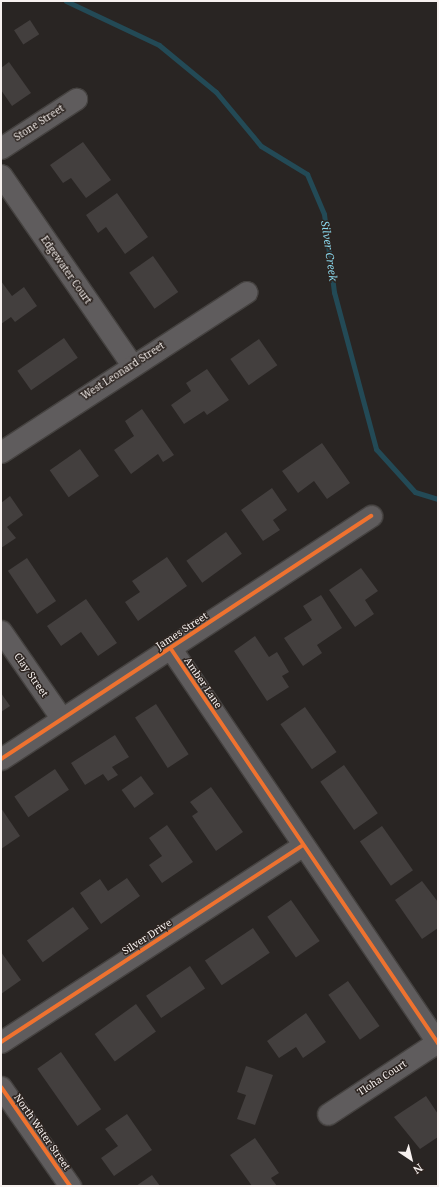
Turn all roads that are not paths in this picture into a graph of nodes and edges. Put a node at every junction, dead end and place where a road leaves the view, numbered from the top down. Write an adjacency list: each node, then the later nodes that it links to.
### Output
1 (76, 99): 2 (street, Stone Street)
2 (1, 148)
3 (1, 175): 5 (street, Edgewater Court)
4 (246, 292): 5 (street, West Leonard Street)
5 (132, 365): 6 (street, West Leonard Street)
6 (1, 452)
7 (372, 516): 9 (street, James Street)
8 (1, 631): 10 (street, Clay Street)
9 (171, 649): 10 (street, James Street); 12 (street, Amber Lane)
10 (62, 719): 11 (street, James Street)
11 (1, 759)
12 (302, 846): 13 (street, Silver Drive); 14 (street, Amber Lane)
13 (1, 1042)
14 (437, 1043): 16 (street, Tloha Court)
15 (1, 1087): 17 (street, North Water Street)
16 (328, 1114)
17 (70, 1186)

